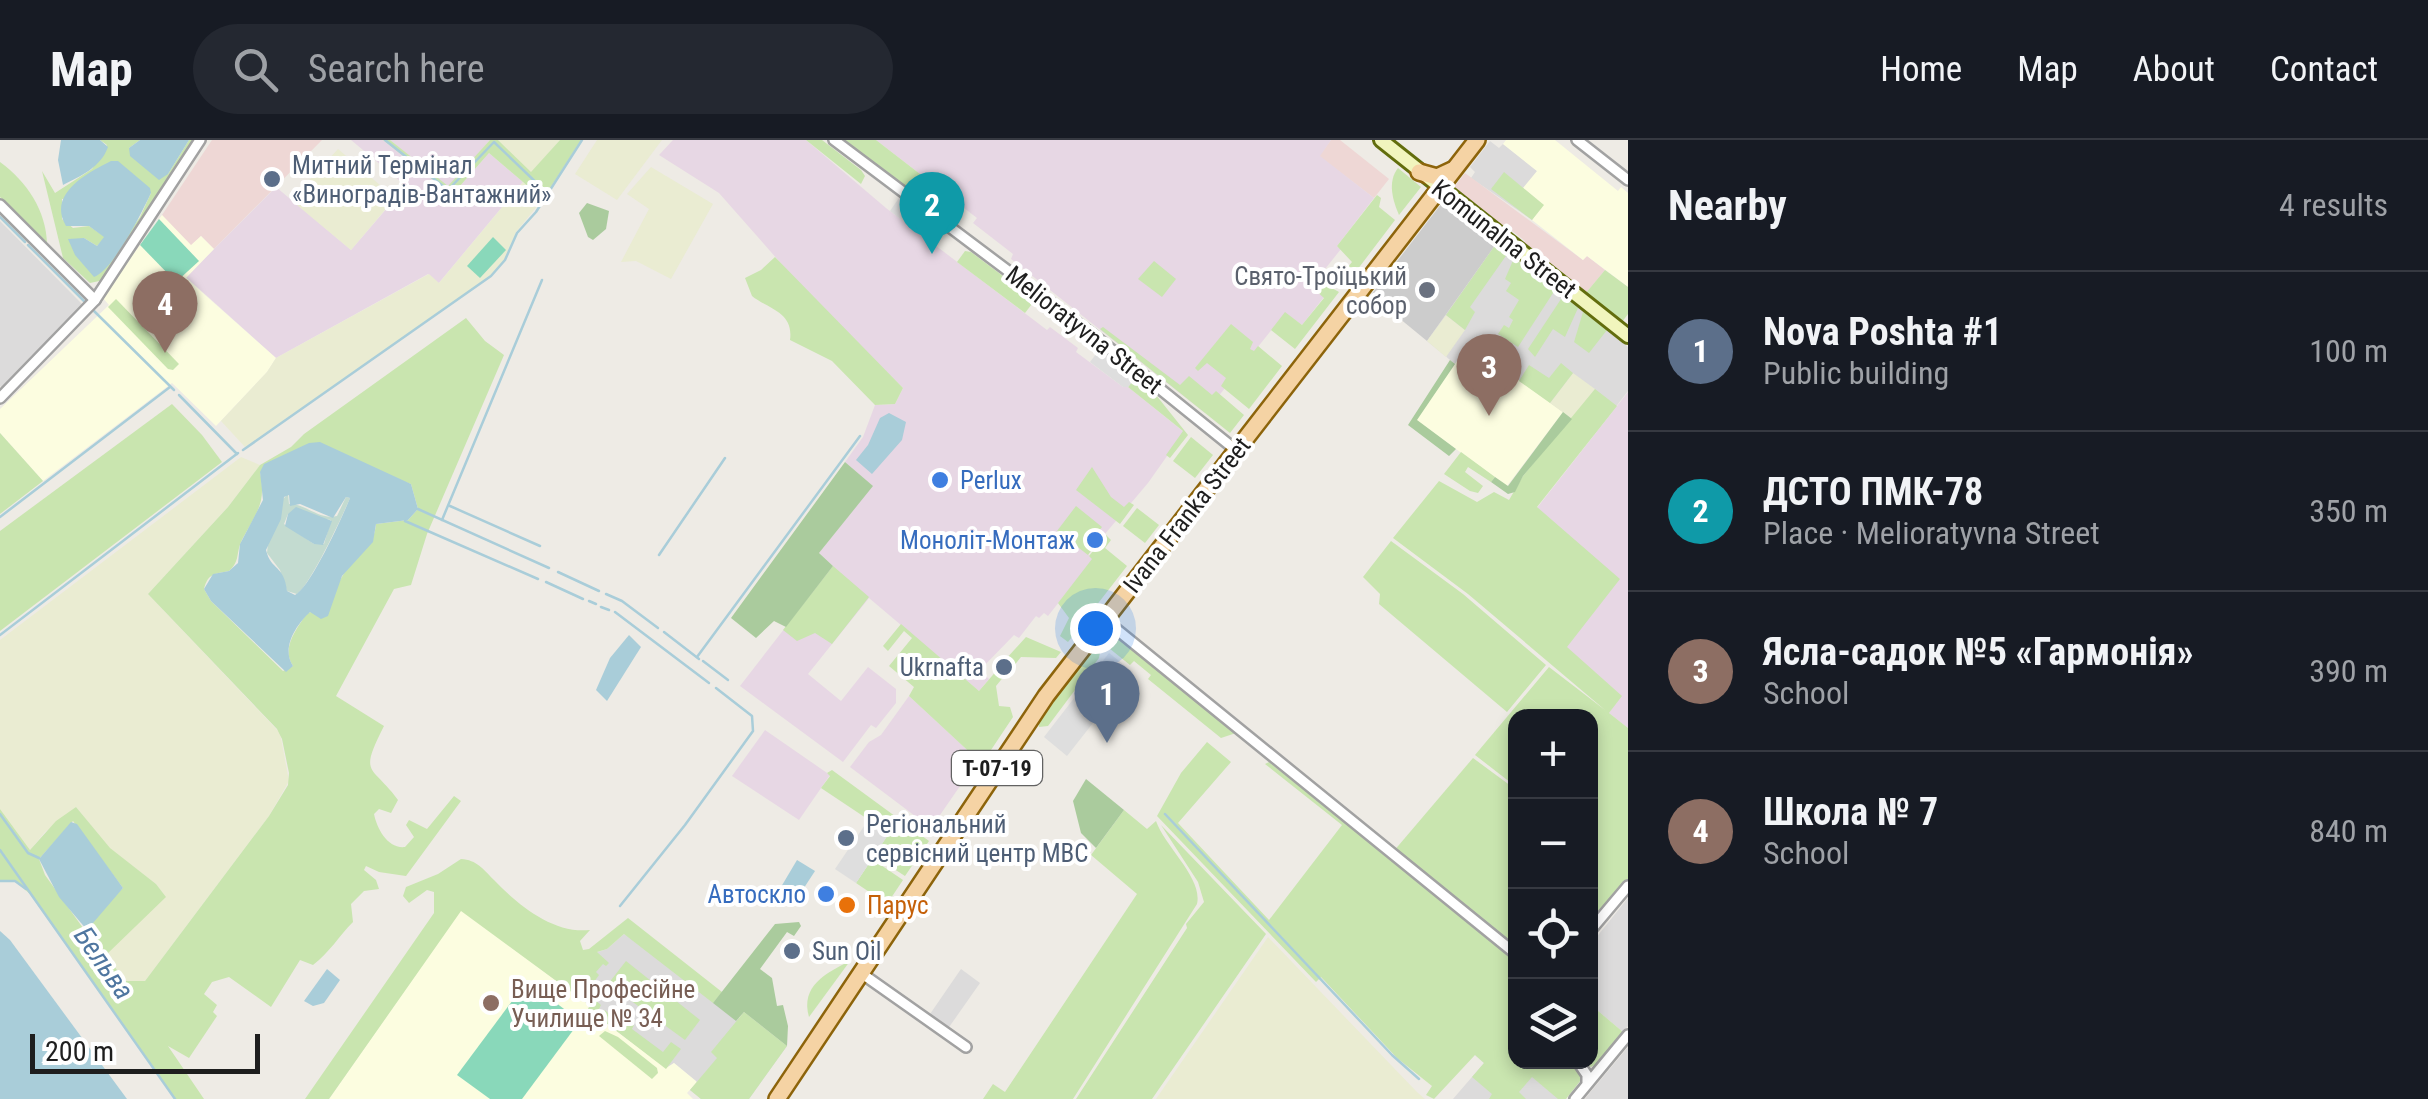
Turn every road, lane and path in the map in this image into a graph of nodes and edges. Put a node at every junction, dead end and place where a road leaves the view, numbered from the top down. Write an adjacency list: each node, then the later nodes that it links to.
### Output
1 (200, 140): 12 (street)
2 (834, 140): 15 (street, Melioratyvna Street)
3 (1382, 140): 7 (main road, Komunalna Street)
4 (1477, 140): 6 (main road, Ivana Franka Street / Т-07-19)
5 (1577, 140): 8 (street)
6 (1456, 168): 7 (main road); 9 (main road, Ivana Franka Street / Т-07-19)
7 (1418, 172): 9 (main road, Komunalna Street); 11 (main road)
8 (1628, 180)
9 (1440, 189): 11 (main road, Ivana Franka Street / Т-07-19); 13 (main road, Komunalna Street)
10 (0, 205): 12 (street)
11 (1425, 208): 15 (main road, Ivana Franka Street / Т-07-19)
12 (95, 300): 14 (street)
13 (1628, 336)
14 (0, 398)
15 (1236, 450): 16 (main road, Ivana Franka Street / Т-07-19)
16 (1105, 620): 19 (street); 20 (main road, Ivana Franka Street / Т-07-19)
17 (1628, 886): 18 (street)
18 (1598, 922)
19 (1508, 947)
20 (861, 973): 22 (street); 25 (main road, Ivana Franka Street / Т-07-19)
21 (1628, 1035): 24 (street)
22 (966, 1048)
23 (1583, 1069): 24 (street)
24 (1587, 1085): 26 (street)
25 (777, 1099)
26 (1575, 1099)

